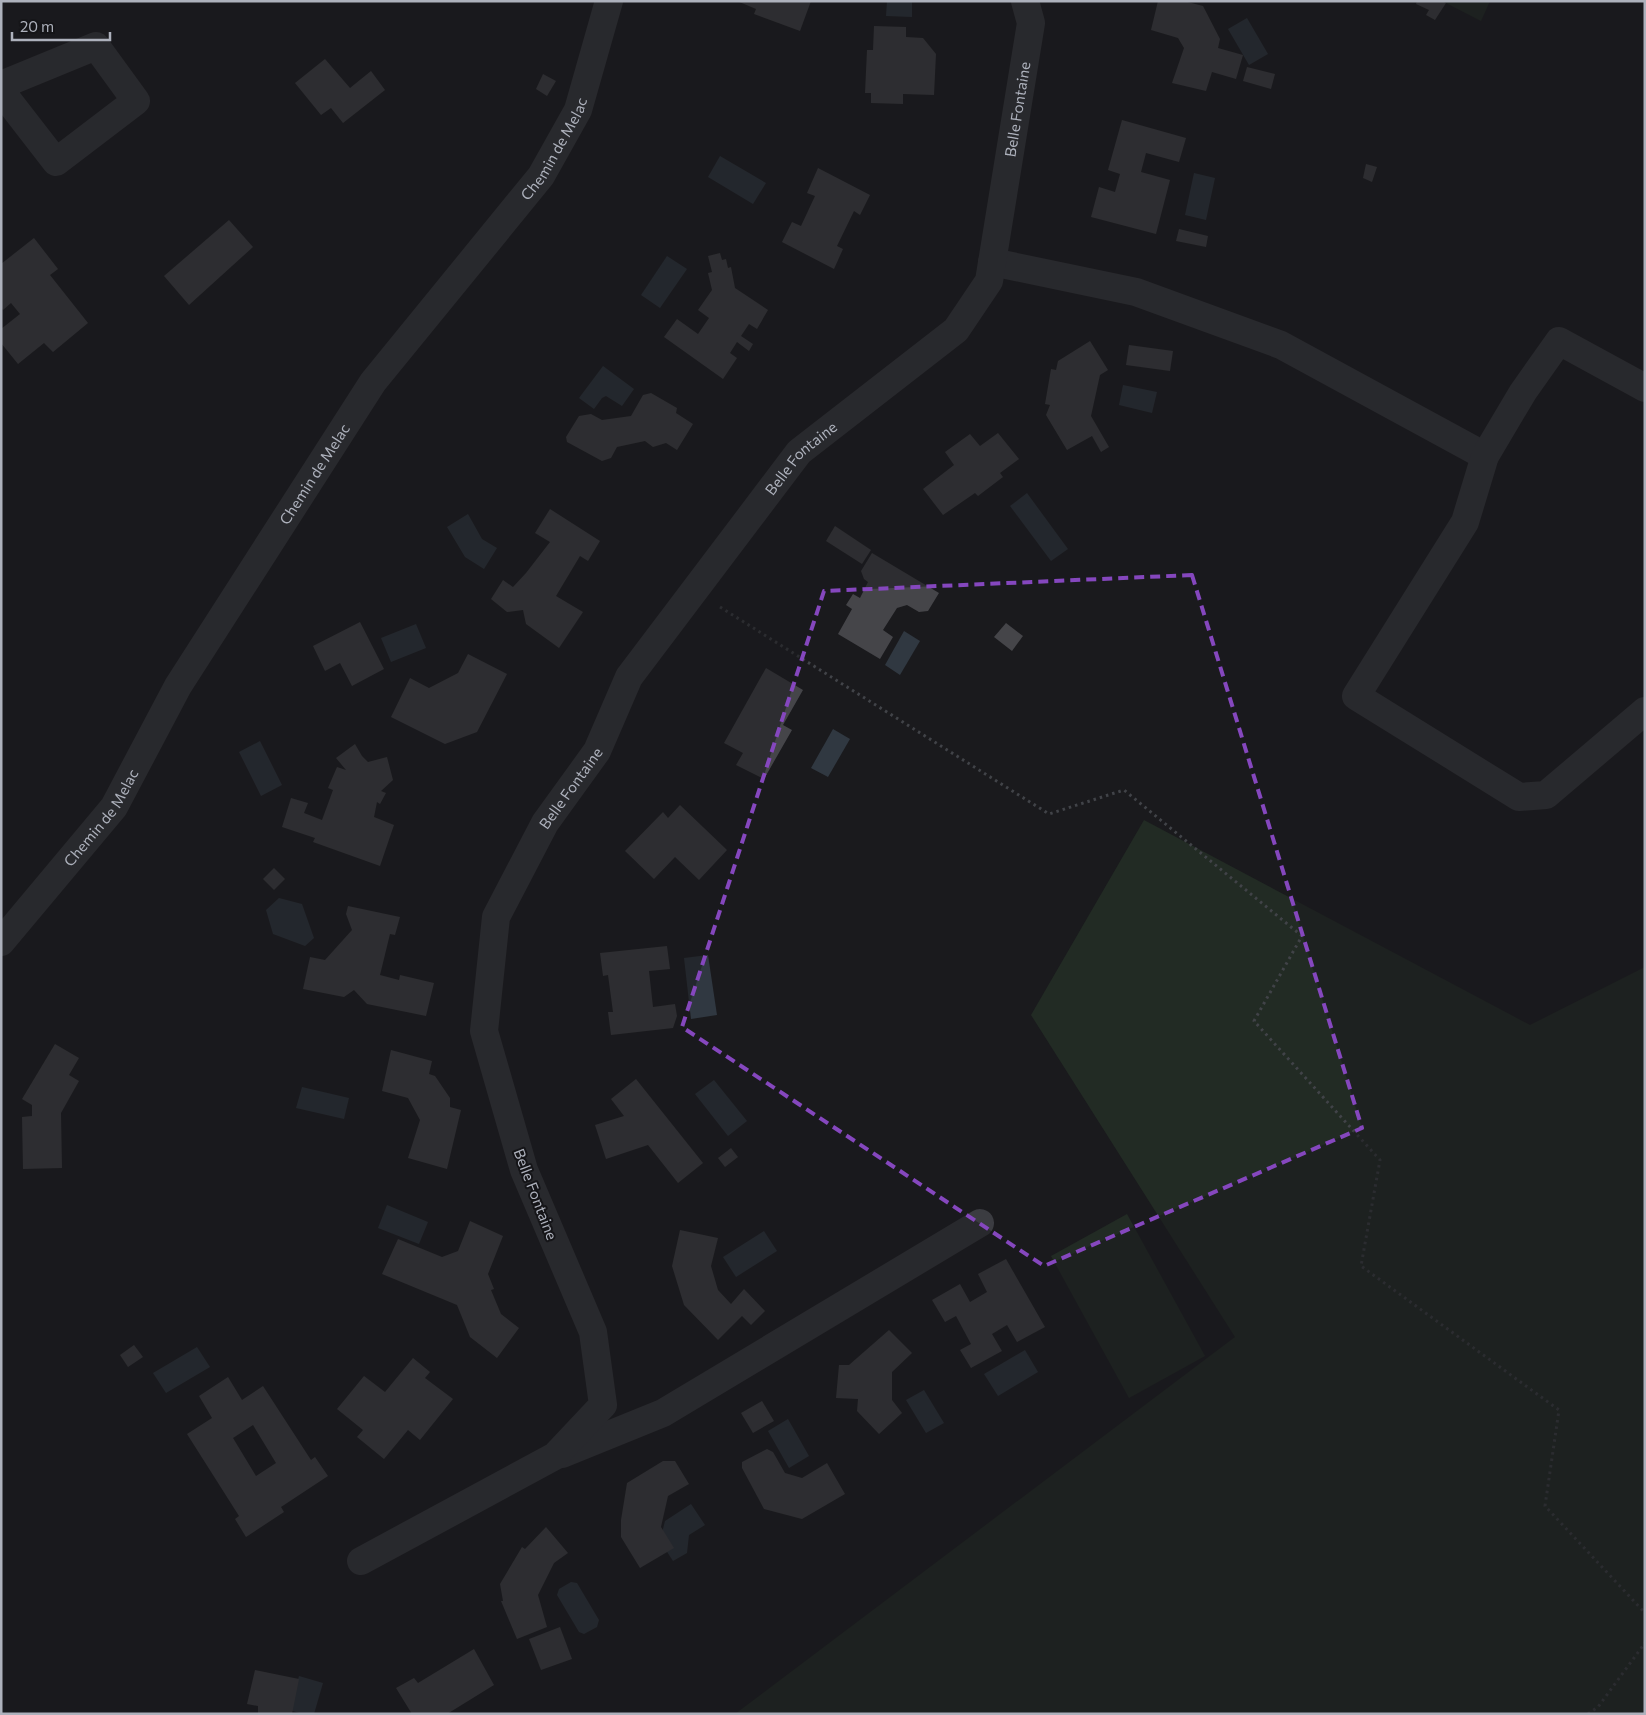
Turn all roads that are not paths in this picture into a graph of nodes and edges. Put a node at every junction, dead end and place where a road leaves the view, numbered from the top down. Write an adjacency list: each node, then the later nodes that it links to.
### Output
1 (609, 1): 9 (street, Chemin de Melac)
2 (1025, 1): 5 (street, Belle Fontaine)
3 (1, 85): 4 (street)
4 (1, 91)
5 (992, 262): 7 (street); 11 (street, Belle Fontaine)
6 (1645, 388): 7 (street)
7 (1485, 456): 8 (street)
8 (1645, 711)
9 (1, 942)
10 (980, 1223): 11 (street)
11 (554, 1456): 12 (street, Belle Fontaine)
12 (361, 1561)

